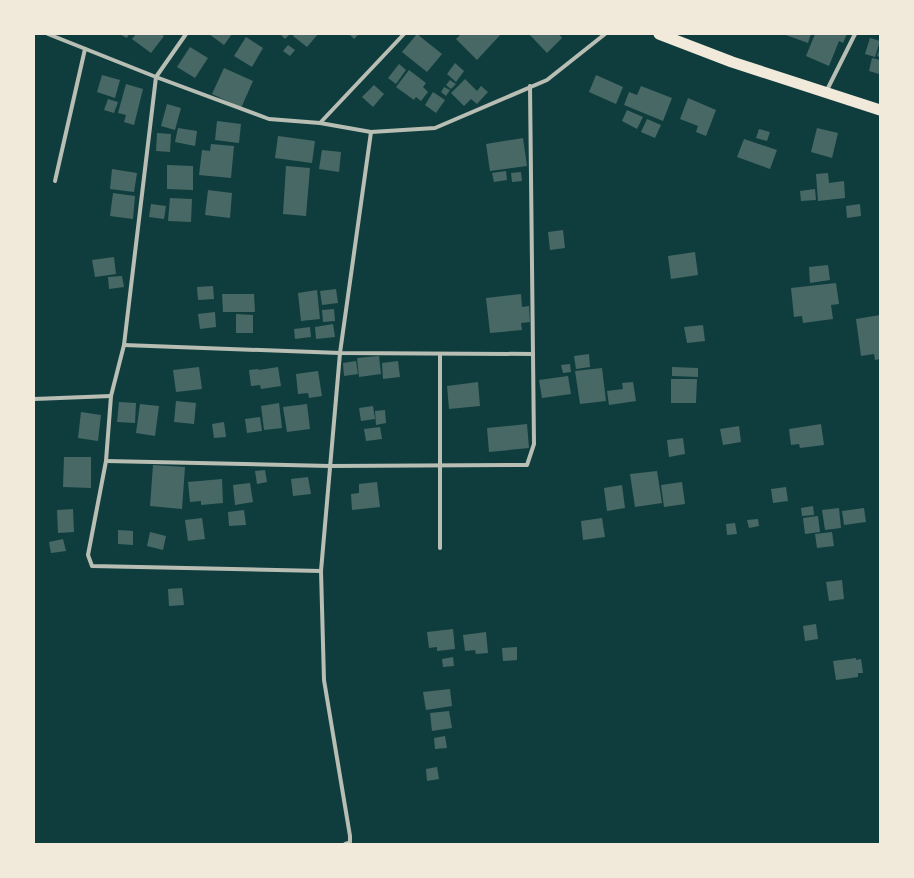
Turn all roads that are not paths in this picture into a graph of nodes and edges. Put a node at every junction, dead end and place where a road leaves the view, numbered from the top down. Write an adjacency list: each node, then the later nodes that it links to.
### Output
1 (48, 34): 7 (street)
2 (186, 34): 8 (street)
3 (404, 34): 12 (street)
4 (605, 34): 9 (street)
5 (659, 34): 10 (highway)
6 (855, 34): 10 (street)
7 (85, 48): 8 (street); 14 (street)
8 (156, 77): 12 (street); 15 (street)
9 (530, 86): 13 (street); 18 (street)
10 (826, 92): 11 (highway)
11 (880, 110)
12 (320, 123): 13 (street)
13 (371, 132): 16 (street)
14 (55, 181)
15 (124, 345): 16 (street); 19 (street)
16 (340, 353): 17 (street); 22 (street)
17 (440, 354): 18 (street); 23 (street)
18 (533, 354): 23 (street)
19 (111, 396): 20 (street); 21 (street)
20 (34, 399)
21 (106, 461): 22 (street); 25 (street)
22 (330, 466): 23 (street); 25 (street)
23 (439, 466): 24 (street)
24 (440, 548)
25 (321, 571): 26 (street)
26 (345, 844)

